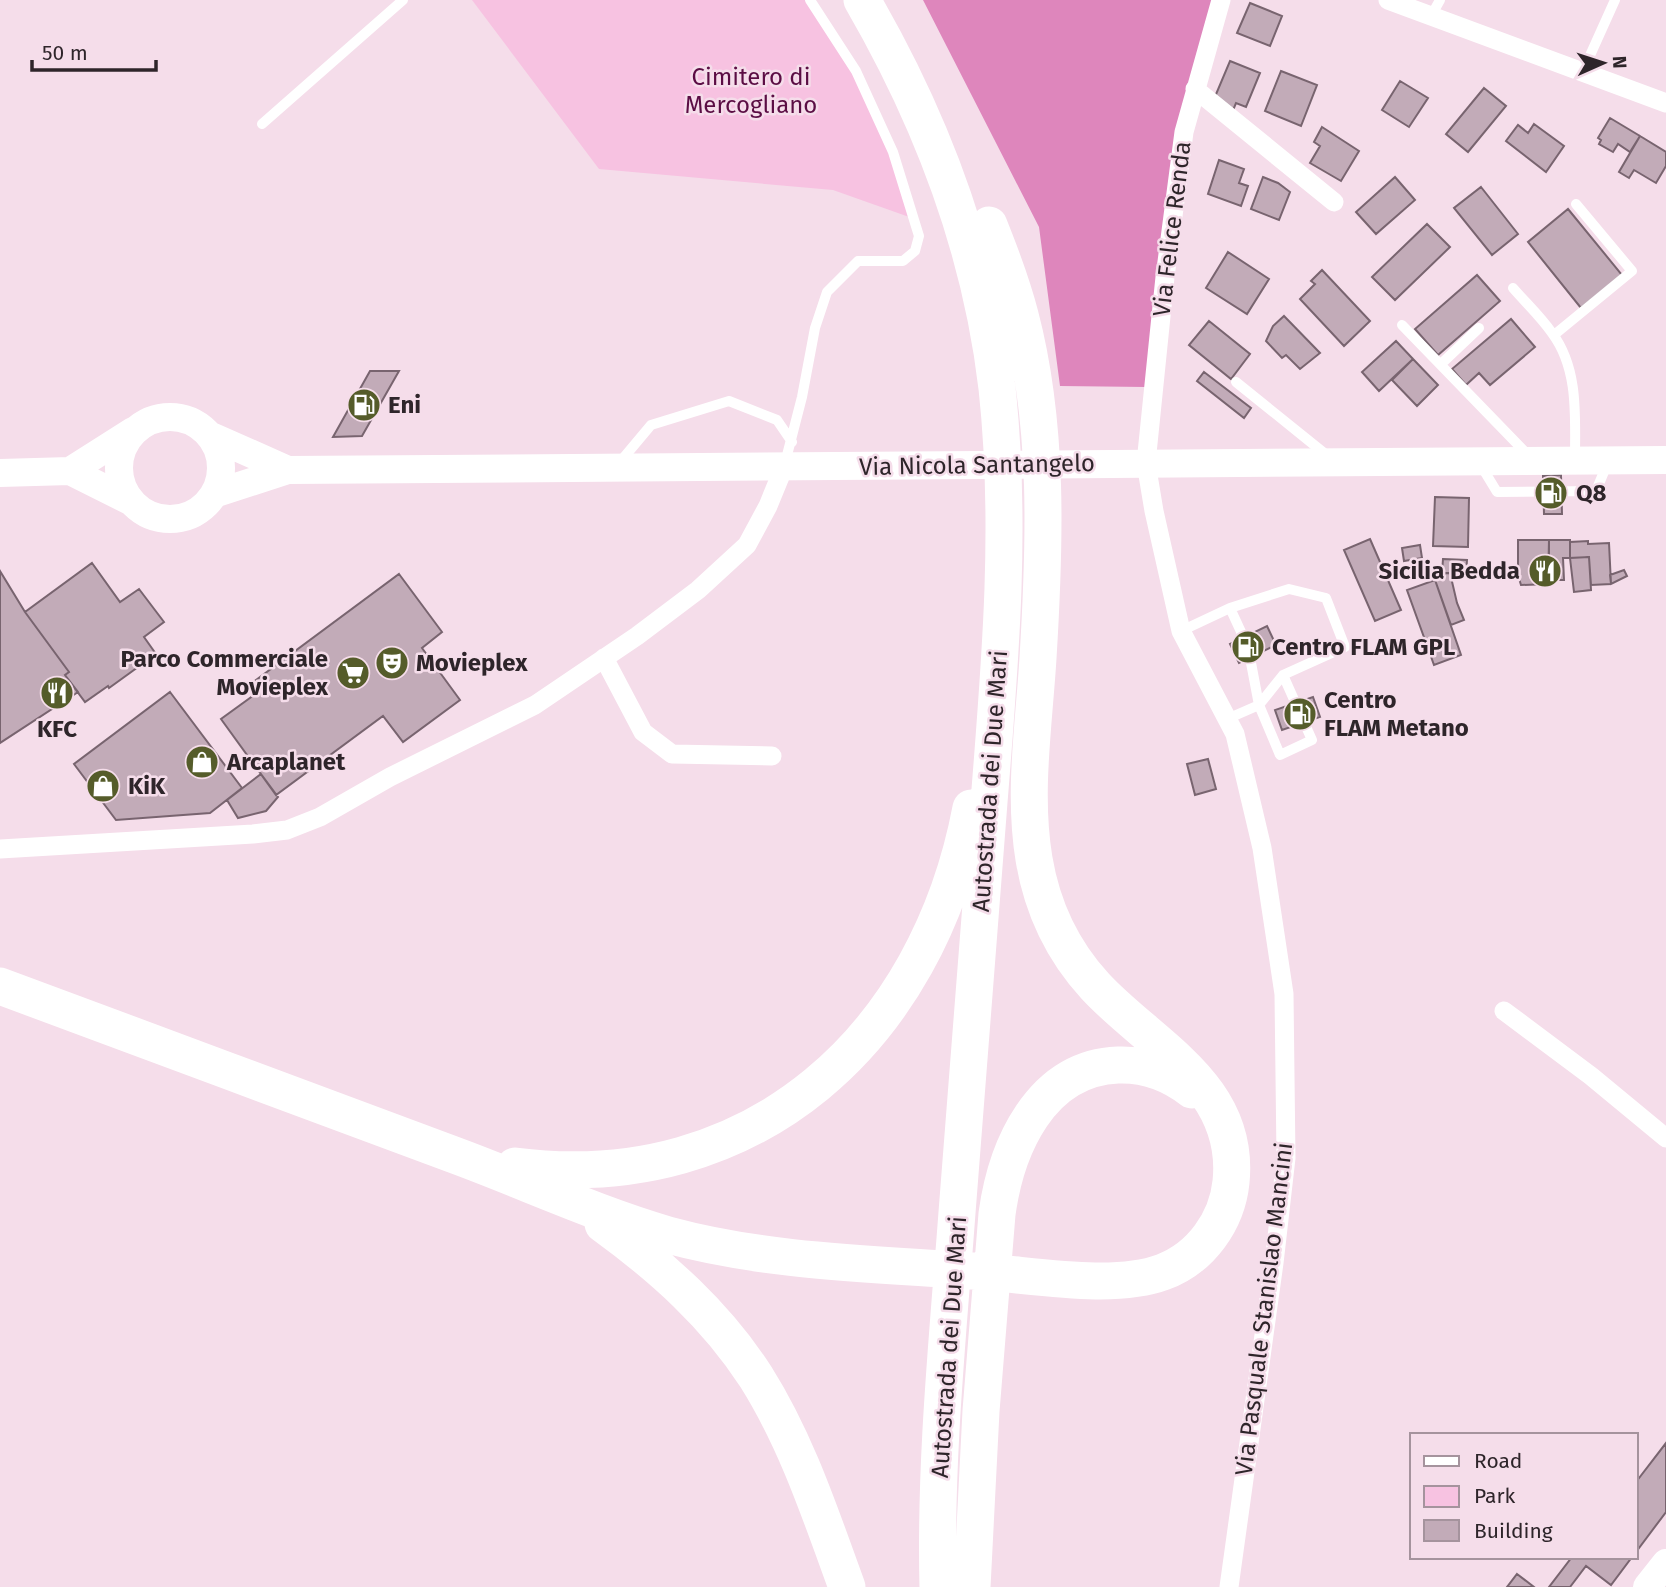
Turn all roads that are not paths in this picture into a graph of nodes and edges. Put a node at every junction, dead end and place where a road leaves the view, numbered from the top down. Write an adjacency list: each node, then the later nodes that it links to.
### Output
1 (403, 0): 12 (lane)
2 (810, 0): 25 (lane)
3 (862, 0): 22 (highway, Autostrada dei Due Mari)
4 (891, 0): 15 (highway, Autostrada dei Due Mari)
5 (1221, 0): 10 (street, Via Felice Renda)
6 (1388, 0): 8 (street)
7 (1615, 0): 9 (lane)
8 (1436, 8): 9 (street)
9 (1583, 71): 11 (street)
10 (1195, 89): 13 (street); 32 (street, Via Felice Renda)
11 (1666, 103)
12 (262, 124)
13 (1334, 202)
14 (1576, 204): 19 (lane)
15 (989, 225): 49 (highway); 56 (highway, Autostrada dei Due Mari)
16 (1513, 288): 19 (lane)
17 (1402, 325): 20 (lane)
18 (1479, 328): 20 (lane)
19 (1554, 335): 26 (lane)
20 (1441, 363): 29 (lane)
21 (1236, 382): 31 (lane)
22 (996, 387): 51 (highway); 55 (highway, Autostrada dei Due Mari)
23 (136, 429): 24 (main road, Via Nicola Santangelo); 35 (main road, Via Nicola Santangelo); 38 (main road)
24 (209, 435): 34 (main road, Via Nicola Santangelo); 37 (main road)
25 (788, 454): 32 (main road, Via Nicola Santangelo); 33 (main road, Via Nicola Santangelo); 33 (lane); 41 (street)
26 (1575, 459): 27 (main road, Via Nicola Santangelo); 29 (main road, Via Nicola Santangelo)
27 (1609, 459): 28 (lane); 30 (main road, Via Nicola Santangelo)
28 (1478, 460): 29 (main road, Via Nicola Santangelo); 31 (main road, Via Nicola Santangelo)
29 (1533, 460)
30 (1666, 460)
31 (1334, 461): 32 (main road, Via Nicola Santangelo)
32 (1138, 463): 40 (street, Via Pasquale Stanislao Mancini)
33 (615, 468): 34 (main road, Via Nicola Santangelo)
34 (288, 470): 37 (main road, Via Nicola Santangelo)
35 (70, 471): 36 (main road, Via Nicola Santangelo); 38 (main road, Via Nicola Santangelo)
36 (0, 473)
37 (214, 494): 38 (main road, Via Nicola Santangelo)
38 (130, 500)
39 (1230, 608): 40 (lane); 42 (lane); 43 (lane)
40 (1181, 631): 44 (street, Via Pasquale Stanislao Mancini)
41 (604, 658): 45 (street); 46 (street)
42 (1283, 675): 43 (lane); 43 (lane)
43 (1259, 705): 44 (lane)
44 (1227, 719): 58 (street, Via Pasquale Stanislao Mancini)
45 (772, 756)
46 (0, 849)
47 (0, 986): 51 (highway)
48 (1504, 1011): 50 (street)
49 (1220, 1118): 52 (highway); 57 (highway)
50 (1666, 1138)
51 (459, 1156): 52 (highway)
52 (574, 1202): 54 (highway)
53 (1666, 1563): 59 (main road)
54 (847, 1587)
55 (938, 1587)
56 (963, 1587)
57 (972, 1587)
58 (1229, 1587)
59 (1647, 1587)

